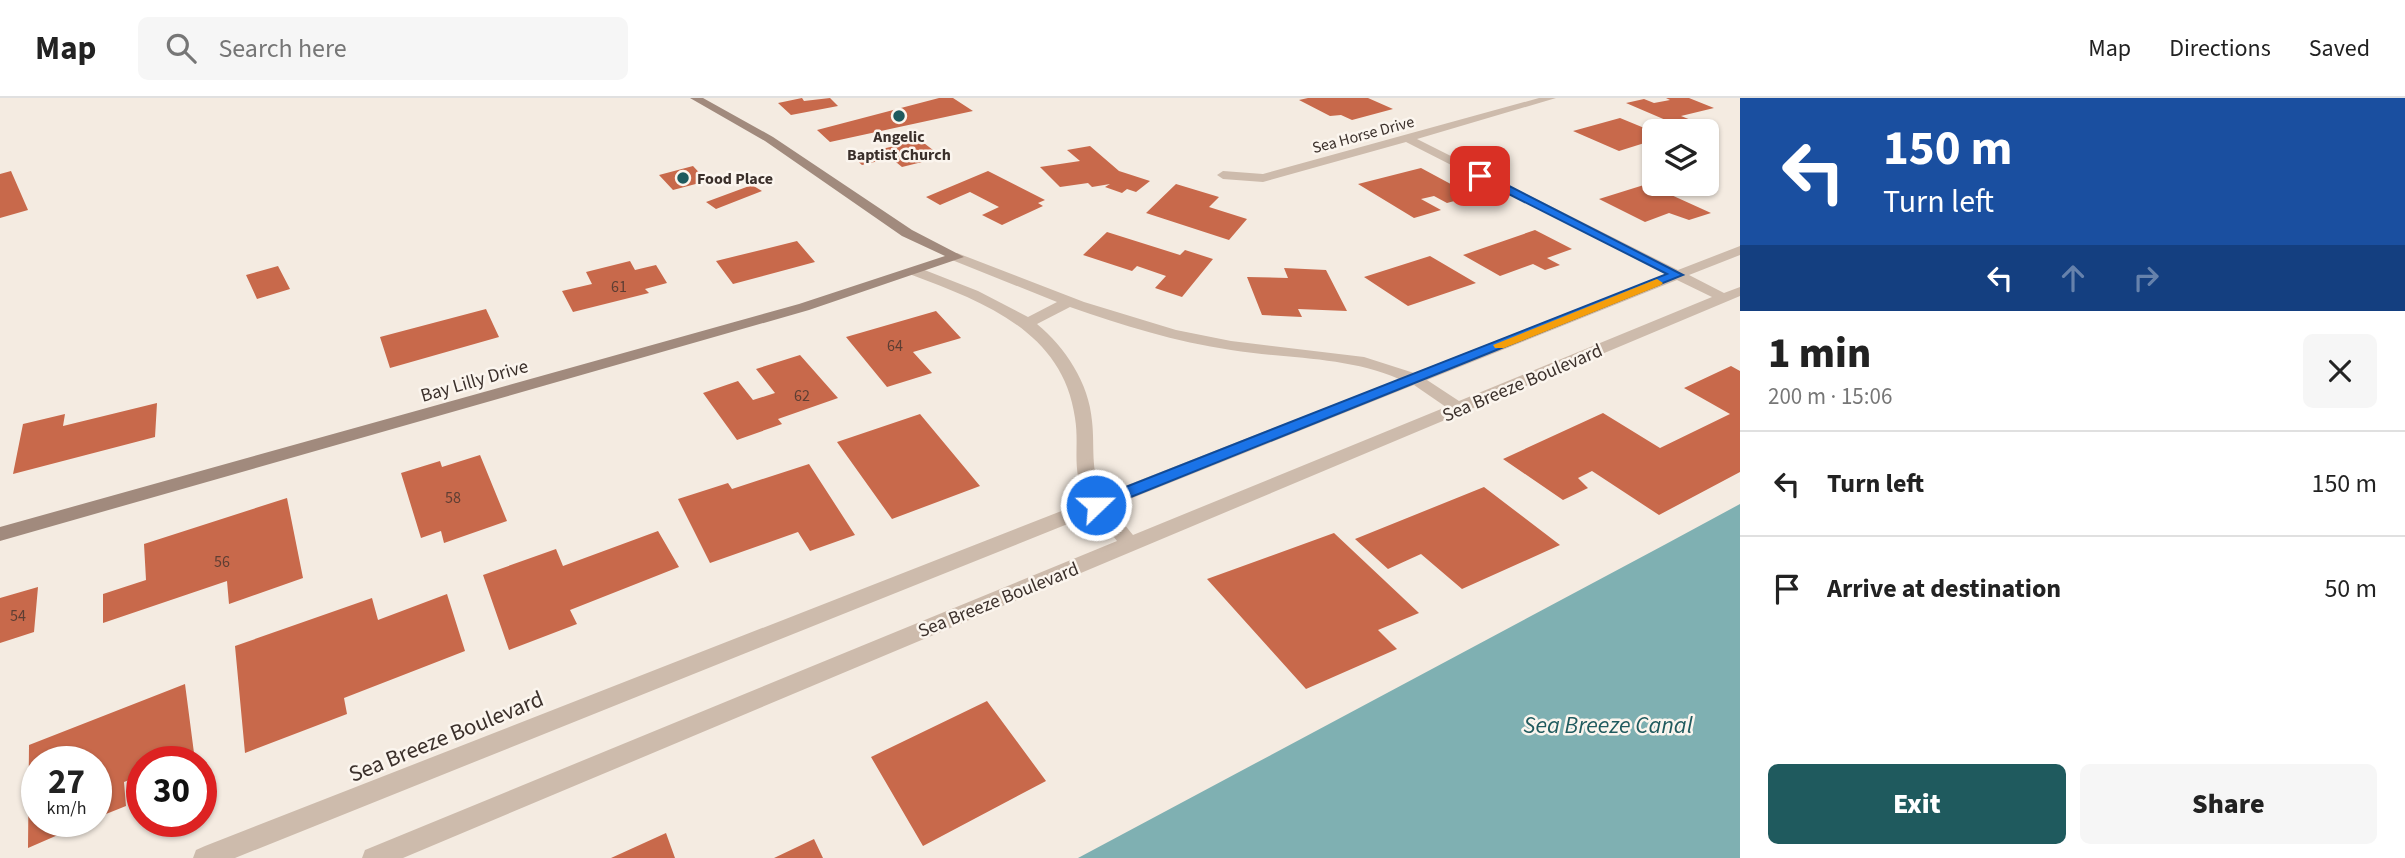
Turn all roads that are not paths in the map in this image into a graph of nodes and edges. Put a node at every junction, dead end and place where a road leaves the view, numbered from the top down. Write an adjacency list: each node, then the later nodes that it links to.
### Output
1 (695, 98): 6 (main road)
2 (1551, 98): 3 (street, Sea Horse Drive)
3 (1407, 138): 4 (street, Sea Horse Drive); 8 (street)
4 (1223, 176)
5 (1740, 250): 8 (street, Sea Breeze Boulevard)
6 (957, 257): 7 (main road, Bay Lilly Drive); 11 (street)
7 (917, 272): 12 (street); 16 (main road, Bay Lilly Drive)
8 (1677, 275): 10 (street); 13 (street, Sea Breeze Boulevard)
9 (1740, 291): 10 (street, Sea Breeze Boulevard)
10 (1724, 298): 14 (street, Sea Breeze Boulevard)
11 (1068, 302): 12 (street); 13 (street)
12 (1029, 322): 15 (street)
13 (1414, 379): 14 (street); 15 (street, Sea Breeze Boulevard)
14 (1459, 408): 17 (street, Sea Breeze Boulevard)
15 (1096, 505): 17 (street); 18 (street, Sea Breeze Boulevard)
16 (0, 534)
17 (1131, 544): 19 (street, Sea Breeze Boulevard)
18 (205, 858)
19 (373, 858)

